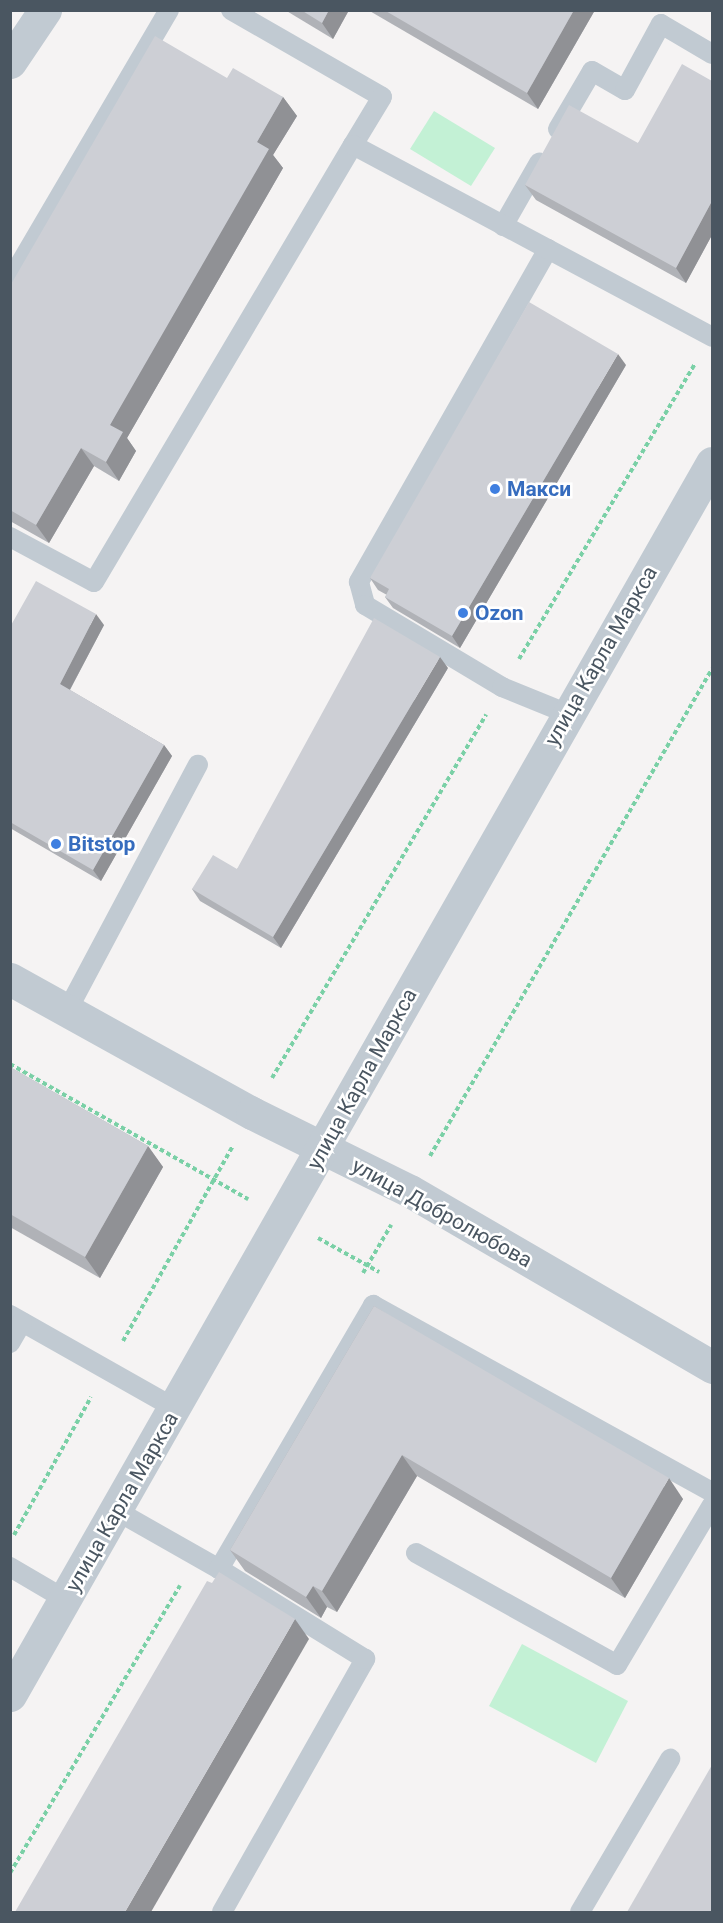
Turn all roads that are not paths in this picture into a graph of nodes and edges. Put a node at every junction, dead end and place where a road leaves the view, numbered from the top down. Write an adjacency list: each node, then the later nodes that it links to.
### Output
1 (45, 10): 5 (street)
2 (169, 10): 9 (lane)
3 (231, 10): 6 (lane)
4 (712, 54): 7 (lane)
5 (10, 62)
6 (353, 145): 7 (lane); 12 (lane)
7 (503, 226): 8 (lane)
8 (548, 249): 10 (lane); 13 (lane)
9 (10, 281)
10 (712, 336)
11 (712, 463): 13 (street, улица Карла Маркса)
12 (10, 537)
13 (568, 714): 17 (street, улица Карла Маркса)
14 (198, 765): 16 (lane)
15 (10, 979): 16 (street, улица Добролюбова)
16 (67, 1011): 17 (street, улица Добролюбова)
17 (323, 1148): 20 (street, улица Добролюбова); 21 (street, улица Карла Маркса)
18 (16, 1318): 19 (lane); 21 (lane)
19 (10, 1343)
20 (712, 1367)
21 (176, 1409): 24 (street, улица Карла Маркса)
22 (712, 1492): 27 (lane)
23 (712, 1505): 25 (lane)
24 (117, 1511): 27 (lane); 28 (street, улица Карла Маркса)
25 (416, 1553)
26 (10, 1567): 28 (lane)
27 (219, 1569): 31 (lane)
28 (66, 1600): 29 (street, улица Карла Маркса)
29 (10, 1695)
30 (670, 1759): 32 (lane)
31 (222, 1912)
32 (580, 1912)

